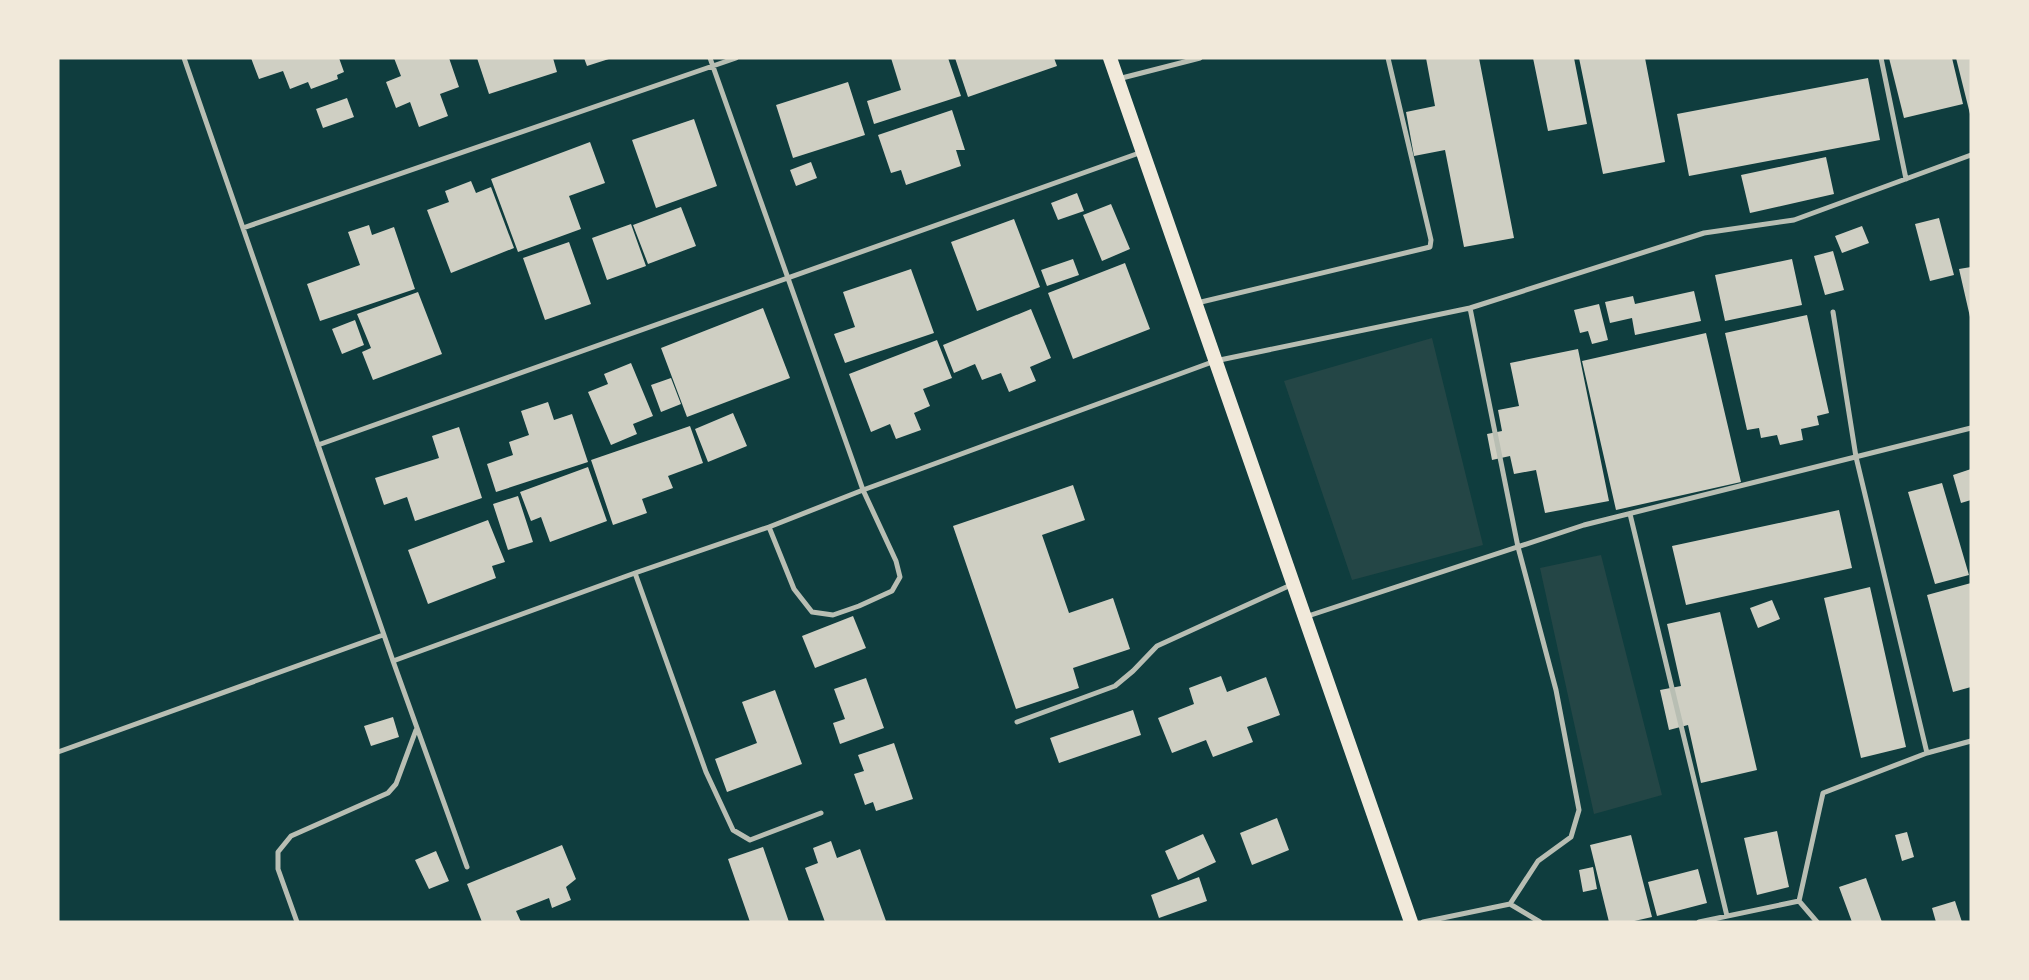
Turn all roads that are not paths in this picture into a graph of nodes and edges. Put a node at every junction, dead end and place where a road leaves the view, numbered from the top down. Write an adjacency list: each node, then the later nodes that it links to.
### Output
1 (184, 58): 14 (lane)
2 (710, 58): 9 (lane)
3 (736, 58): 9 (lane)
4 (1110, 58): 10 (main road)
5 (1200, 58): 8 (lane)
6 (1388, 58): 16 (lane)
7 (1881, 58): 13 (lane)
8 (1189, 59): 10 (lane)
9 (713, 66): 14 (lane); 15 (lane)
10 (1117, 79): 11 (main road)
11 (1142, 152): 15 (lane); 16 (main road)
12 (1971, 155): 13 (lane)
13 (1906, 179): 17 (lane)
14 (243, 228): 21 (lane)
15 (787, 276): 21 (lane); 23 (lane)
16 (1195, 303): 19 (main road)
17 (1470, 307): 19 (lane); 26 (lane)
18 (1833, 312): 22 (lane)
19 (1215, 361): 23 (lane); 28 (main road)
20 (1971, 428): 22 (lane)
21 (318, 445): 30 (lane)
22 (1856, 457): 24 (lane); 36 (lane)
23 (863, 490): 25 (lane); 25 (lane)
24 (1630, 514): 26 (lane); 41 (lane)
25 (769, 527): 27 (lane)
26 (1518, 547): 29 (lane); 40 (lane)
27 (635, 573): 31 (lane); 37 (lane)
28 (1293, 584): 29 (main road); 32 (lane)
29 (1305, 617): 43 (main road)
30 (383, 635): 31 (lane); 35 (lane)
31 (393, 662): 33 (lane)
32 (1017, 722)
33 (417, 729): 38 (lane); 42 (lane)
34 (1971, 741): 36 (lane)
35 (58, 751)
36 (1927, 753): 39 (lane)
37 (821, 813)
38 (467, 867)
39 (1799, 901): 41 (lane); 47 (lane)
40 (1510, 904): 44 (lane); 45 (lane)
41 (1727, 916): 46 (lane)
42 (297, 922)
43 (1411, 922)
44 (1423, 922)
45 (1540, 922)
46 (1699, 922)
47 (1817, 922)

